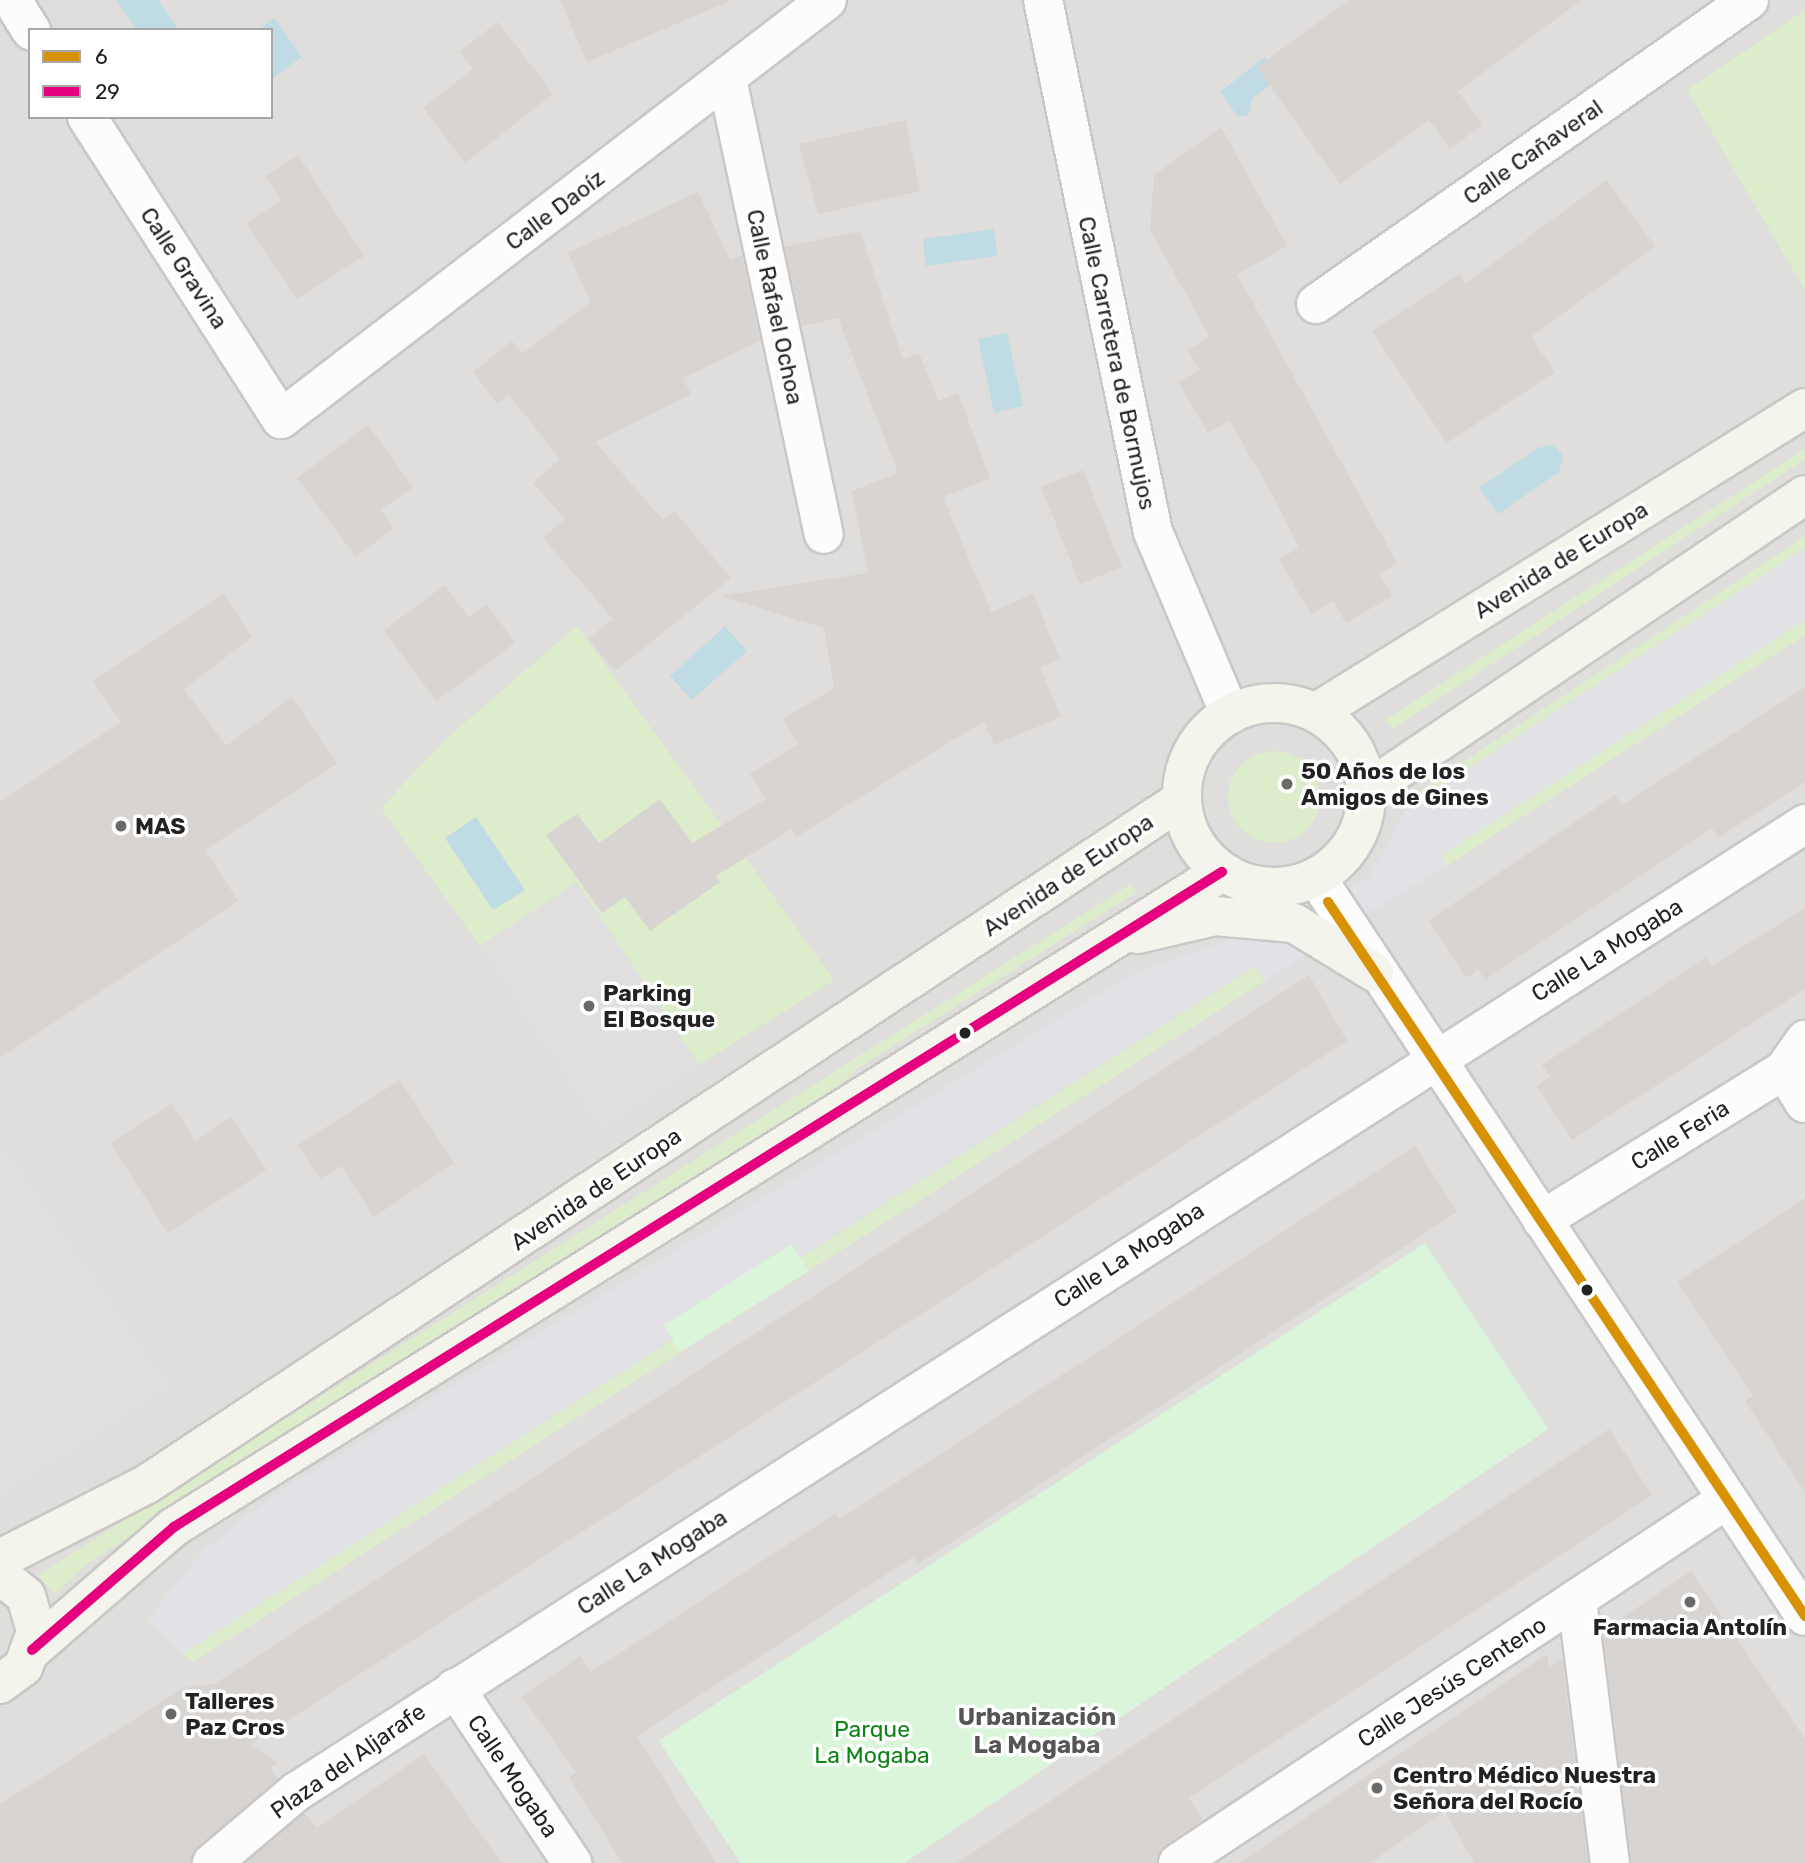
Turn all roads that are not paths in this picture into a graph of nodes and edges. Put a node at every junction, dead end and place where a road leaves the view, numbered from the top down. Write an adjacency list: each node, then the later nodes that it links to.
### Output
1 (12, 0): 5 (street)
2 (827, 0): 6 (street, Calle Daoíz)
3 (1043, 0): 14 (street, Calle Carretera de Bormujos)
4 (1749, 0): 8 (street, Calle Cañaveral)
5 (30, 28)
6 (727, 79): 10 (street, Calle Daoíz); 12 (street, Calle Rafael Ochoa)
7 (88, 119): 10 (street, Calle Gravina)
8 (1316, 304)
9 (1805, 408): 13 (main road, Avenida de Europa)
10 (281, 419)
11 (1805, 495): 15 (main road)
12 (824, 534)
13 (1317, 712): 14 (main road); 15 (main road)
14 (1230, 713): 16 (main road)
15 (1366, 791): 19 (main road)
16 (1181, 800): 18 (main road); 27 (main road, Avenida de Europa)
17 (1805, 824): 23 (street, Calle La Mogaba)
18 (1222, 872): 19 (main road); 20 (main road)
19 (1316, 877): 21 (street)
20 (1115, 938): 21 (main road); 31 (main road)
21 (1374, 972): 23 (street)
22 (1794, 1055): 24 (street, Calle Feria); 25 (street, Calle Feria)
23 (1436, 1059): 25 (street); 33 (street, Calle La Mogaba)
24 (1805, 1103)
25 (1542, 1220): 26 (street)
26 (1726, 1500): 29 (street, Calle Jesús Centeno); 30 (street)
27 (0, 1559)
28 (0, 1575): 31 (main road)
29 (1577, 1599): 36 (street, Calle Jesús Centeno); 37 (street)
30 (1805, 1616)
31 (32, 1650): 32 (main road)
32 (0, 1684)
33 (455, 1688): 34 (street, Plaza del Aljarafe); 35 (street, Calle Mogaba)
34 (212, 1863)
35 (572, 1863)
36 (1178, 1863)
37 (1611, 1863)

